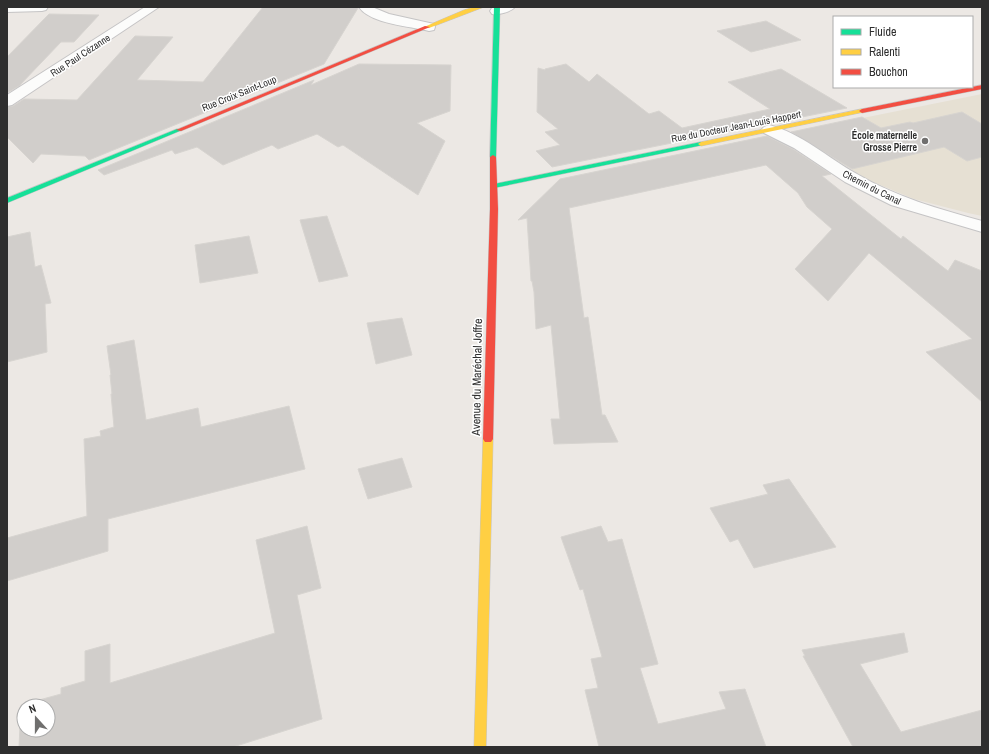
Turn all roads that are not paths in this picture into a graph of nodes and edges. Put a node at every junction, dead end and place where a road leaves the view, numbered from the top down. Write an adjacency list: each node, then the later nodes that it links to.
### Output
1 (42, 7): 7 (street)
2 (131, 7): 3 (street)
3 (153, 7): 11 (street, Rue Paul Cézanne)
4 (366, 7): 9 (street)
5 (480, 7): 9 (street, Rue Croix Saint-Loup)
6 (509, 7): 8 (street)
7 (7, 8)
8 (496, 9): 13 (street, Avenue du Maréchal Joffre)
9 (429, 27): 14 (street, Rue Croix Saint-Loup)
10 (982, 87): 12 (street, Rue du Docteur Jean-Louis Happert)
11 (7, 102)
12 (770, 130): 13 (street, Rue du Docteur Jean-Louis Happert); 15 (street, Chemin du Canal)
13 (494, 186): 16 (street, Avenue du Maréchal Joffre)
14 (7, 201)
15 (982, 227)
16 (480, 747)

